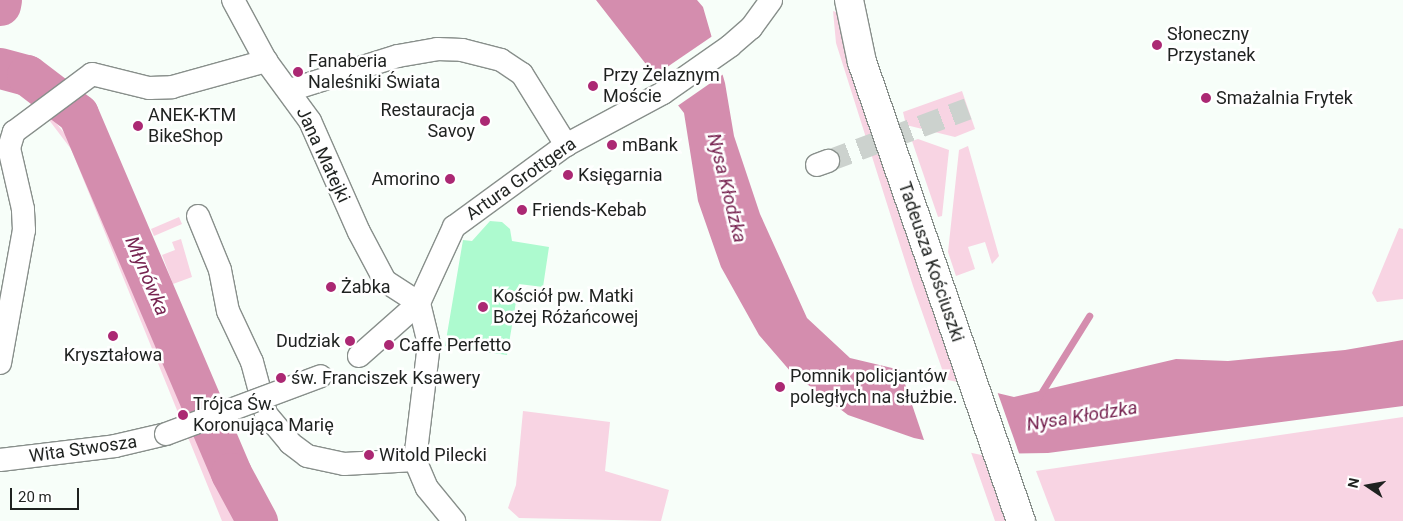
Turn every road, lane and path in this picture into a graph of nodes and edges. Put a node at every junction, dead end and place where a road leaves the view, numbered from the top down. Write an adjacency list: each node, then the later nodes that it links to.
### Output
1 (233, 0): 4 (street, Jana Matejki)
2 (771, 0): 6 (street, Artura Grottgera)
3 (849, 0): 16 (street, Tadeusza Kościuszki)
4 (266, 61): 5 (street, Jana Matejki); 8 (street)
5 (290, 90): 6 (street); 9 (street, Jana Matejki)
6 (566, 145): 9 (street, Artura Grottgera)
7 (198, 216): 14 (street)
8 (8, 276): 11 (street)
9 (419, 303): 10 (street); 14 (street)
10 (355, 359)
11 (0, 363)
12 (321, 376): 13 (street, Wita Stwosza, bridge)
13 (0, 460)
14 (415, 460): 15 (street)
15 (454, 521)
16 (1021, 521)

